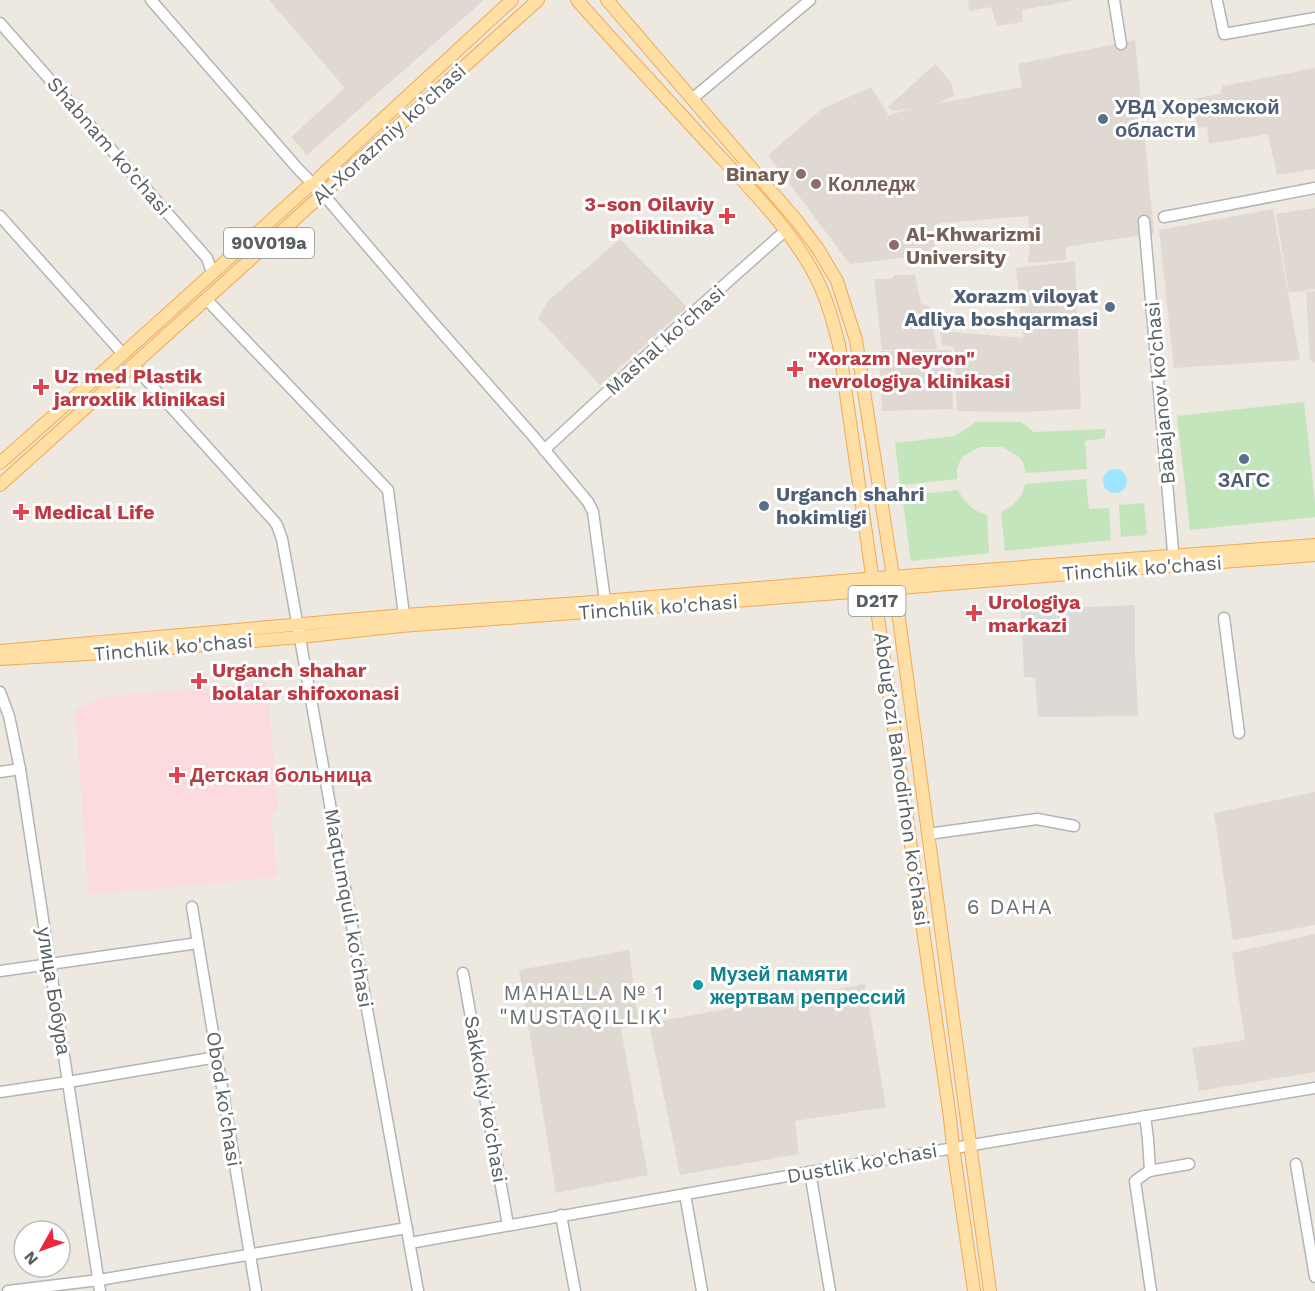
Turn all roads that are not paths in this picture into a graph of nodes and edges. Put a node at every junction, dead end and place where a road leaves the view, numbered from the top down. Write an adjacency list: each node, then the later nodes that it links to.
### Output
1 (151, 0): 14 (street)
2 (512, 0): 14 (main road, Al-Xorazmiy ko’chasi / 90V019a)
3 (538, 0): 17 (main road, Al-Xorazmiy ko’chasi / 90V019a)
4 (577, 0): 16 (main road, Abdug’ozi Bahodirhon ko’chasi / D217)
5 (606, 0): 12 (main road, Abdug’ozi Bahodirhon ko’chasi / D217)
6 (810, 0): 12 (street)
7 (1114, 0): 11 (street)
8 (1216, 1): 9 (street)
9 (1315, 18)
10 (0, 23): 22 (street, Shabnam ko’chasi)
11 (1120, 44)
12 (692, 99): 13 (main road, Abdug’ozi Bahodirhon ko’chasi / D217)
13 (764, 181): 16 (main road); 32 (main road, Abdug’ozi Bahodirhon ko’chasi / D217)
14 (314, 185): 22 (main road, Al-Xorazmiy ko’chasi / 90V019a)
15 (1315, 188): 19 (street)
16 (751, 191): 21 (main road, Abdug’ozi Bahodirhon ko’chasi / D217)
17 (323, 194): 23 (main road, Al-Xorazmiy ko’chasi / 90V019a); 26 (street)
18 (0, 216): 24 (street)
19 (1164, 217)
20 (1144, 221): 31 (street, Babajanov ko'chasi)
21 (785, 231): 26 (street, Mashal ko'chasi); 33 (main road, Abdug’ozi Bahodirhon ko’chasi / D217)
22 (212, 272): 24 (main road, Al-Xorazmiy ko’chasi / 90V019a)
23 (206, 299): 25 (main road, Al-Xorazmiy ko’chasi / 90V019a); 35 (street)
24 (123, 354): 27 (main road, Al-Xorazmiy ko’chasi / 90V019a)
25 (134, 365): 28 (main road, Al-Xorazmiy ko’chasi / 90V019a); 37 (street, Maqtumquli ko'chasi)
26 (544, 450): 34 (street)
27 (0, 463)
28 (0, 485)
29 (1315, 545): 31 (main road, Tinchlik ko'chasi)
30 (1315, 555): 31 (main road, Tinchlik ko'chasi)
31 (1174, 561): 32 (main road, Tinchlik ko'chasi)
32 (895, 583): 33 (main road, Tinchlik ko'chasi); 45 (main road, Abdug’ozi Bahodirhon ko’chasi / D217)
33 (875, 585): 34 (main road, Tinchlik ko'chasi); 57 (main road, Abdug’ozi Bahodirhon ko’chasi / D217)
34 (606, 606): 35 (main road, Tinchlik ko'chasi); 37 (main road, Tinchlik ko'chasi)
35 (404, 615): 37 (main road, Tinchlik ko'chasi)
36 (1224, 618): 41 (street)
37 (299, 631): 38 (main road, Tinchlik ko'chasi); 39 (main road, Tinchlik ko'chasi); 65 (street, Maqtumquli ko'chasi)
38 (0, 651)
39 (0, 659)
40 (0, 692): 42 (street, улица Бобура)
41 (1239, 733)
42 (20, 769): 43 (street); 48 (street, улица Бобура)
43 (0, 772)
44 (1074, 826): 45 (street)
45 (928, 834): 56 (main road, Abdug’ozi Bahodirhon ko’chasi / D217)
46 (192, 907): 47 (street, Obod ko'chasi)
47 (198, 943): 48 (street); 51 (street, Obod ko'chasi)
48 (50, 964): 49 (street); 52 (street, улица Бобура)
49 (0, 971)
50 (463, 973): 64 (street, Sakkokiy ko'chasi)
51 (217, 1057): 52 (street); 67 (street, Obod ko'chasi)
52 (68, 1082): 54 (street); 69 (street, улица Бобура)
53 (1315, 1088): 55 (street, Dustlik ko'chasi)
54 (0, 1092)
55 (1145, 1116): 56 (street, Dustlik ko'chasi); 60 (street)
56 (971, 1145): 57 (street, Dustlik ko'chasi); 77 (main road, Abdug’ozi Bahodirhon ko’chasi / D217)
57 (953, 1147): 61 (street, Dustlik ko'chasi); 76 (main road, Abdug’ozi Bahodirhon ko’chasi / D217)
58 (1189, 1164): 60 (street)
59 (1296, 1164): 68 (street)
60 (1150, 1171): 78 (street)
61 (810, 1172): 62 (street, Dustlik ko'chasi); 75 (street)
62 (685, 1194): 63 (street, Dustlik ko'chasi); 74 (street)
63 (561, 1215): 64 (street, Dustlik ko'chasi); 73 (street)
64 (508, 1225): 66 (street, Dustlik ko'chasi)
65 (407, 1228): 66 (street, Maqtumquli ko'chasi); 67 (street)
66 (410, 1243): 72 (street, Maqtumquli ko'chasi)
67 (250, 1254): 69 (street); 71 (street, Obod ko'chasi)
68 (1315, 1277)
69 (99, 1286): 70 (street)
70 (8, 1291)
71 (256, 1291)
72 (418, 1291)
73 (575, 1291)
74 (702, 1291)
75 (830, 1291)
76 (974, 1291)
77 (990, 1291)
78 (1151, 1291)

